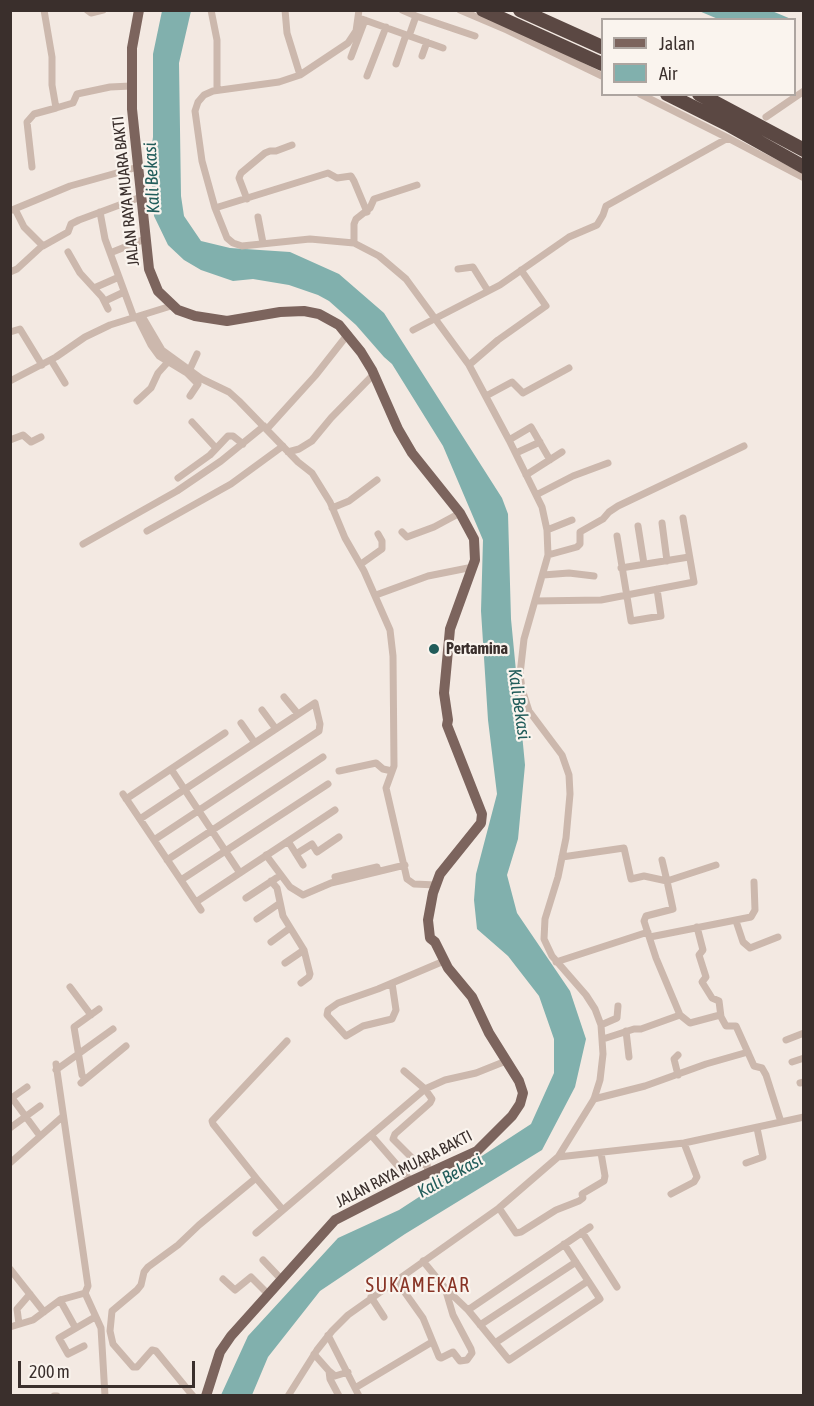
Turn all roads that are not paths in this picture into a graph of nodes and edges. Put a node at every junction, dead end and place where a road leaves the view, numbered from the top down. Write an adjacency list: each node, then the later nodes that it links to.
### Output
1 (44, 10): 32 (street)
2 (87, 10): 3 (street)
3 (103, 10)
4 (139, 10): 26 (main road, JALAN RAYA MUARA BAKTI)
5 (211, 10): 27 (street)
6 (285, 10): 23 (street)
7 (402, 10): 12 (street)
8 (460, 10): 24 (street)
9 (483, 10): 21 (highway)
10 (520, 10): 17 (highway)
11 (361, 16): 13 (street); 20 (street); 23 (street)
12 (416, 16): 14 (street); 15 (street)
13 (386, 27): 14 (street); 25 (street)
14 (408, 35): 16 (street); 22 (street)
15 (475, 36)
16 (428, 42): 18 (street); 19 (street)
17 (601, 46)
18 (443, 48)
19 (422, 56)
20 (351, 57)
21 (601, 62)
22 (396, 64)
23 (300, 75): 27 (street)
24 (601, 75)
25 (367, 76)
26 (131, 86): 32 (street); 38 (main road, JALAN RAYA MUARA BAKTI)
27 (217, 90): 44 (street)
28 (804, 91): 33 (street)
29 (644, 96): 34 (street)
30 (671, 96): 39 (highway)
31 (703, 96): 36 (highway)
32 (56, 108): 37 (street)
33 (766, 117)
34 (728, 138): 40 (street); 56 (street)
35 (292, 145): 43 (street)
36 (804, 150)
37 (32, 167)
38 (138, 167): 42 (main road, JALAN RAYA MUARA BAKTI); 45 (street)
39 (804, 167)
40 (804, 178)
41 (417, 184): 47 (street)
42 (141, 197): 46 (street); 49 (main road, JALAN RAYA MUARA BAKTI)
43 (247, 199): 44 (street); 47 (street)
44 (215, 208): 50 (street)
45 (13, 210): 52 (street)
46 (100, 212): 52 (street); 54 (street)
47 (367, 212): 51 (street)
48 (258, 217): 50 (street)
49 (145, 239): 54 (street); 62 (main road, JALAN RAYA MUARA BAKTI)
50 (263, 243): 51 (street)
51 (354, 243): 64 (street)
52 (42, 246): 57 (street)
53 (68, 252): 59 (street)
54 (110, 253): 58 (street)
55 (458, 269): 60 (street)
56 (521, 270): 60 (street); 71 (street)
57 (10, 272)
58 (119, 277): 59 (street); 61 (street)
59 (94, 288): 61 (street)
60 (488, 291): 64 (street)
61 (124, 292): 63 (street)
62 (171, 306): 63 (street); 67 (main road, JALAN RAYA MUARA BAKTI)
63 (138, 317): 69 (street); 70 (street); 74 (street)
64 (435, 318): 65 (street); 71 (street)
65 (413, 330)
66 (10, 332): 72 (street)
67 (348, 334): 75 (main road, JALAN RAYA MUARA BAKTI); 83 (street)
68 (197, 354): 74 (street)
69 (51, 360): 72 (street); 78 (street)
70 (167, 363): 77 (street); 81 (street)
71 (469, 364): 80 (street)
72 (42, 365): 76 (street)
73 (569, 368): 80 (street)
74 (190, 369): 77 (street)
75 (374, 374): 91 (street); 101 (main road, JALAN RAYA MUARA BAKTI)
76 (10, 381)
77 (200, 382): 79 (street); 83 (street)
78 (65, 383)
79 (189, 396)
80 (486, 396): 86 (street)
81 (137, 401)
82 (192, 422): 90 (street)
83 (266, 428): 88 (street); 91 (street)
84 (41, 437): 85 (street)
85 (10, 440)
86 (509, 440): 87 (street); 93 (street)
87 (540, 442): 93 (street); 94 (street)
88 (243, 444): 90 (street); 111 (street)
89 (744, 447): 112 (street)
90 (216, 448): 97 (street)
91 (286, 449): 100 (street); 107 (street)
92 (562, 452): 94 (street)
93 (516, 453): 96 (street)
94 (550, 460): 96 (street)
95 (608, 463): 99 (street)
96 (526, 475): 99 (street)
97 (178, 478)
98 (377, 480): 100 (street)
99 (536, 495): 106 (street)
100 (332, 508): 115 (street)
101 (460, 513): 108 (street); 117 (main road, JALAN RAYA MUARA BAKTI)
102 (683, 518): 113 (street)
103 (572, 520): 106 (street)
104 (662, 523): 114 (street)
105 (638, 526): 116 (street)
106 (548, 530): 112 (street)
107 (147, 531)
108 (402, 531)
109 (378, 534): 115 (street)
110 (616, 536): 118 (street)
111 (83, 544)
112 (548, 555): 119 (street)
113 (689, 557): 114 (street); 121 (street)
114 (667, 561): 116 (street)
115 (361, 564): 122 (street)
116 (644, 564): 118 (street)
117 (473, 567): 122 (street); 160 (main road, JALAN RAYA MUARA BAKTI)
118 (621, 568): 123 (street)
119 (543, 575): 120 (street); 124 (street)
120 (594, 576)
121 (657, 589): 123 (street); 123 (street)
122 (376, 595): 135 (street)
123 (625, 595): 124 (street)
124 (535, 601): 148 (street)
125 (284, 696): 127 (street)
126 (262, 710): 129 (street)
127 (298, 714): 129 (street); 139 (street)
128 (241, 723): 131 (street)
129 (276, 729): 131 (street)
130 (225, 733): 133 (street)
131 (255, 743): 137 (street)
132 (323, 757): 141 (street)
133 (169, 770): 137 (street); 140 (street)
134 (339, 771): 135 (street)
135 (393, 771): 151 (street)
136 (327, 784): 145 (street)
137 (183, 791): 139 (street); 140 (street)
138 (335, 810): 144 (street)
139 (197, 812): 141 (street); 143 (street)
140 (140, 819): 143 (street)
141 (210, 832): 145 (street); 149 (street)
142 (339, 837): 146 (street)
143 (154, 840): 149 (street)
144 (288, 841): 146 (street); 147 (street)
145 (224, 852): 154 (street); 156 (street)
146 (296, 854): 152 (street)
147 (267, 855): 154 (street); 155 (street)
148 (562, 857): 158 (street); 174 (street)
149 (167, 860): 156 (street)
150 (662, 861): 158 (street)
151 (405, 863): 155 (street); 160 (street)
152 (303, 865)
153 (716, 865): 158 (street)
154 (239, 874): 162 (street)
155 (281, 875): 157 (street)
156 (181, 880): 162 (street)
157 (271, 881): 161 (street); 163 (street)
158 (667, 881): 169 (street)
159 (754, 882): 166 (street)
160 (436, 885): 173 (main road, JALAN RAYA MUARA BAKTI)
161 (246, 898)
162 (196, 902): 164 (street)
163 (280, 903): 165 (street); 168 (street)
164 (201, 910)
165 (257, 919)
166 (736, 921): 167 (street); 170 (street)
167 (697, 927): 169 (street); 183 (street)
168 (290, 928): 171 (street); 172 (street)
169 (649, 935): 174 (street); 182 (street)
170 (778, 937)
171 (271, 942)
172 (304, 950): 175 (street); 176 (street)
173 (444, 961): 177 (street); 197 (main road, JALAN RAYA MUARA BAKTI)
174 (556, 962): 184 (street)
175 (285, 963)
176 (301, 983)
177 (392, 983): 177 (street)
178 (70, 987): 181 (street)
179 (618, 1006): 184 (street)
180 (99, 1009): 181 (street)
181 (91, 1015): 193 (street)
182 (680, 1015): 183 (street); 186 (street)
183 (721, 1017): 192 (street)
184 (601, 1025): 188 (street)
185 (113, 1029): 193 (street)
186 (626, 1031): 188 (street); 195 (street)
187 (804, 1033): 189 (street)
188 (603, 1039): 204 (street)
189 (786, 1040)
190 (287, 1041): 220 (street)
191 (126, 1046): 193 (street)
192 (748, 1052): 200 (street); 209 (street)
193 (79, 1054): 207 (street)
194 (678, 1055): 200 (street)
195 (629, 1058)
196 (804, 1059): 198 (street)
197 (506, 1061): 202 (street); 219 (main road, JALAN RAYA MUARA BAKTI)
198 (792, 1062)
199 (404, 1071): 202 (street)
200 (678, 1075): 204 (street)
201 (27, 1087): 203 (street)
202 (425, 1089): 212 (street); 219 (street)
203 (11, 1099): 206 (street)
204 (594, 1099): 216 (street)
205 (40, 1106): 206 (street)
206 (26, 1117): 210 (street); 213 (street)
207 (62, 1117): 213 (street); 239 (street)
208 (804, 1117): 209 (street)
209 (781, 1122): 211 (street)
210 (10, 1128)
211 (757, 1128): 214 (street); 218 (street)
212 (371, 1135): 221 (street); 224 (street)
213 (40, 1136): 217 (street)
214 (684, 1143): 215 (street); 222 (street)
215 (601, 1153): 216 (street); 223 (street)
216 (558, 1157): 223 (street)
217 (10, 1163)
218 (746, 1163)
219 (428, 1173): 221 (main road, JALAN RAYA MUARA BAKTI)
220 (256, 1178): 224 (street); 252 (street)
221 (411, 1181): 234 (main road, JALAN RAYA MUARA BAKTI)
222 (671, 1194)
223 (499, 1208): 230 (street)
224 (283, 1210): 227 (street)
225 (590, 1227): 226 (street)
226 (582, 1232): 228 (street); 237 (street)
227 (256, 1233)
228 (564, 1244): 231 (street); 244 (street)
229 (262, 1260): 234 (street)
230 (423, 1261): 235 (street); 238 (street)
231 (576, 1262): 236 (street); 249 (street)
232 (10, 1269): 240 (street)
233 (223, 1279): 241 (street)
234 (282, 1280): 241 (main road, JALAN RAYA MUARA BAKTI)
235 (396, 1280): 242 (street); 254 (street)
236 (588, 1281): 255 (street); 255 (street)
237 (617, 1287)
238 (445, 1288): 244 (street); 254 (street)
239 (85, 1293): 243 (street); 246 (street)
240 (30, 1294): 245 (street); 248 (street)
241 (269, 1295): 263 (main road, JALAN RAYA MUARA BAKTI)
242 (371, 1297): 247 (street); 253 (street)
243 (60, 1300): 245 (street); 251 (street)
244 (468, 1310): 249 (street)
245 (44, 1312): 248 (street)
246 (95, 1317): 251 (street); 252 (street)
247 (384, 1317)
248 (19, 1324): 250 (street)
249 (480, 1325): 255 (street)
250 (10, 1327)
251 (75, 1327): 256 (street)
252 (105, 1330): 261 (street); 262 (street)
253 (328, 1335): 257 (street); 259 (street)
254 (432, 1342): 260 (street)
255 (495, 1343)
256 (84, 1346)
257 (314, 1354): 258 (street); 264 (street)
258 (329, 1371): 259 (street); 265 (street)
259 (348, 1371): 260 (street)
260 (355, 1388): 266 (street)
261 (105, 1395)
262 (193, 1395)
263 (206, 1395)
264 (288, 1395)
265 (339, 1395)
266 (359, 1395)

